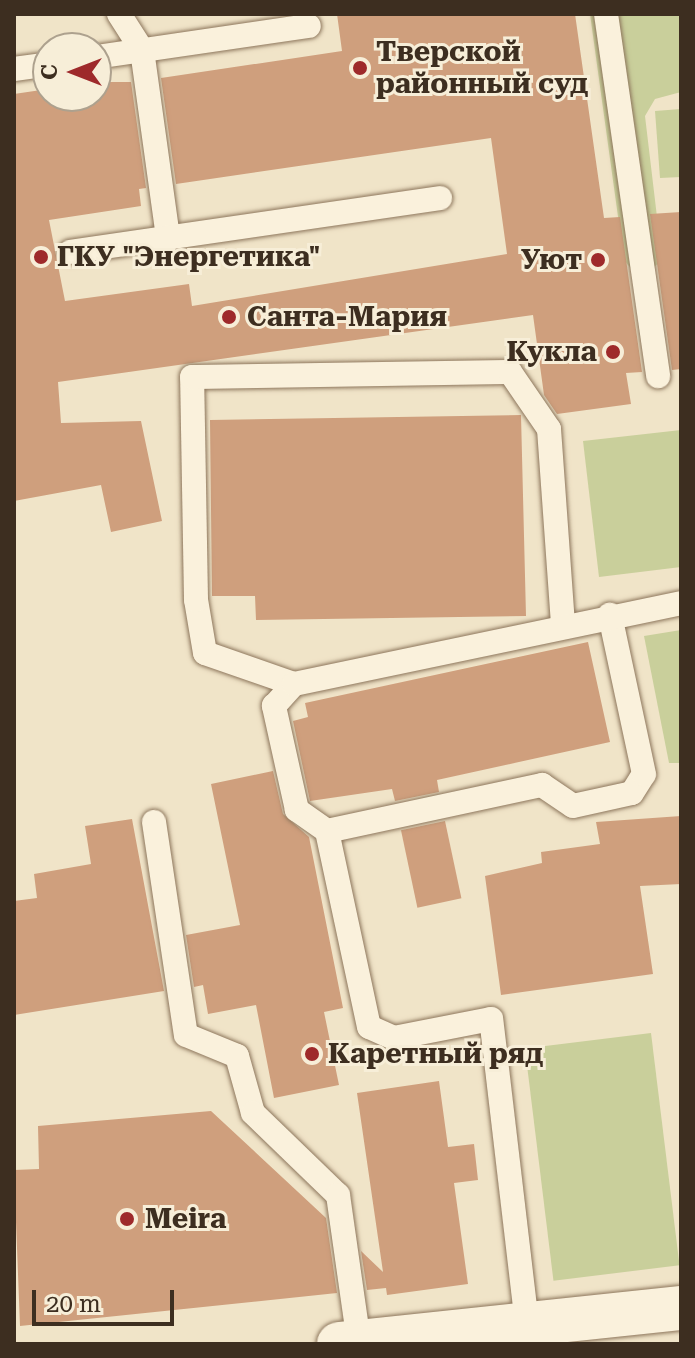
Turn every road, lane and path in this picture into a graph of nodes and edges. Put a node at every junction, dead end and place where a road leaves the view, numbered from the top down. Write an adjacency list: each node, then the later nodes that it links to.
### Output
1 (119, 14): 4 (lane)
2 (606, 14): 9 (lane)
3 (309, 26): 4 (lane)
4 (142, 50): 5 (lane); 7 (lane)
5 (112, 55)
6 (440, 198): 7 (lane)
7 (168, 238): 8 (lane)
8 (70, 252)
9 (658, 376)
10 (681, 603): 11 (lane)
11 (610, 615): 12 (lane); 15 (lane)
12 (563, 624): 13 (lane); 13 (lane)
13 (294, 684): 15 (lane)
14 (154, 822): 18 (lane)
15 (327, 831): 17 (lane)
16 (681, 1308): 17 (street)
17 (527, 1324): 18 (street)
18 (360, 1343)

